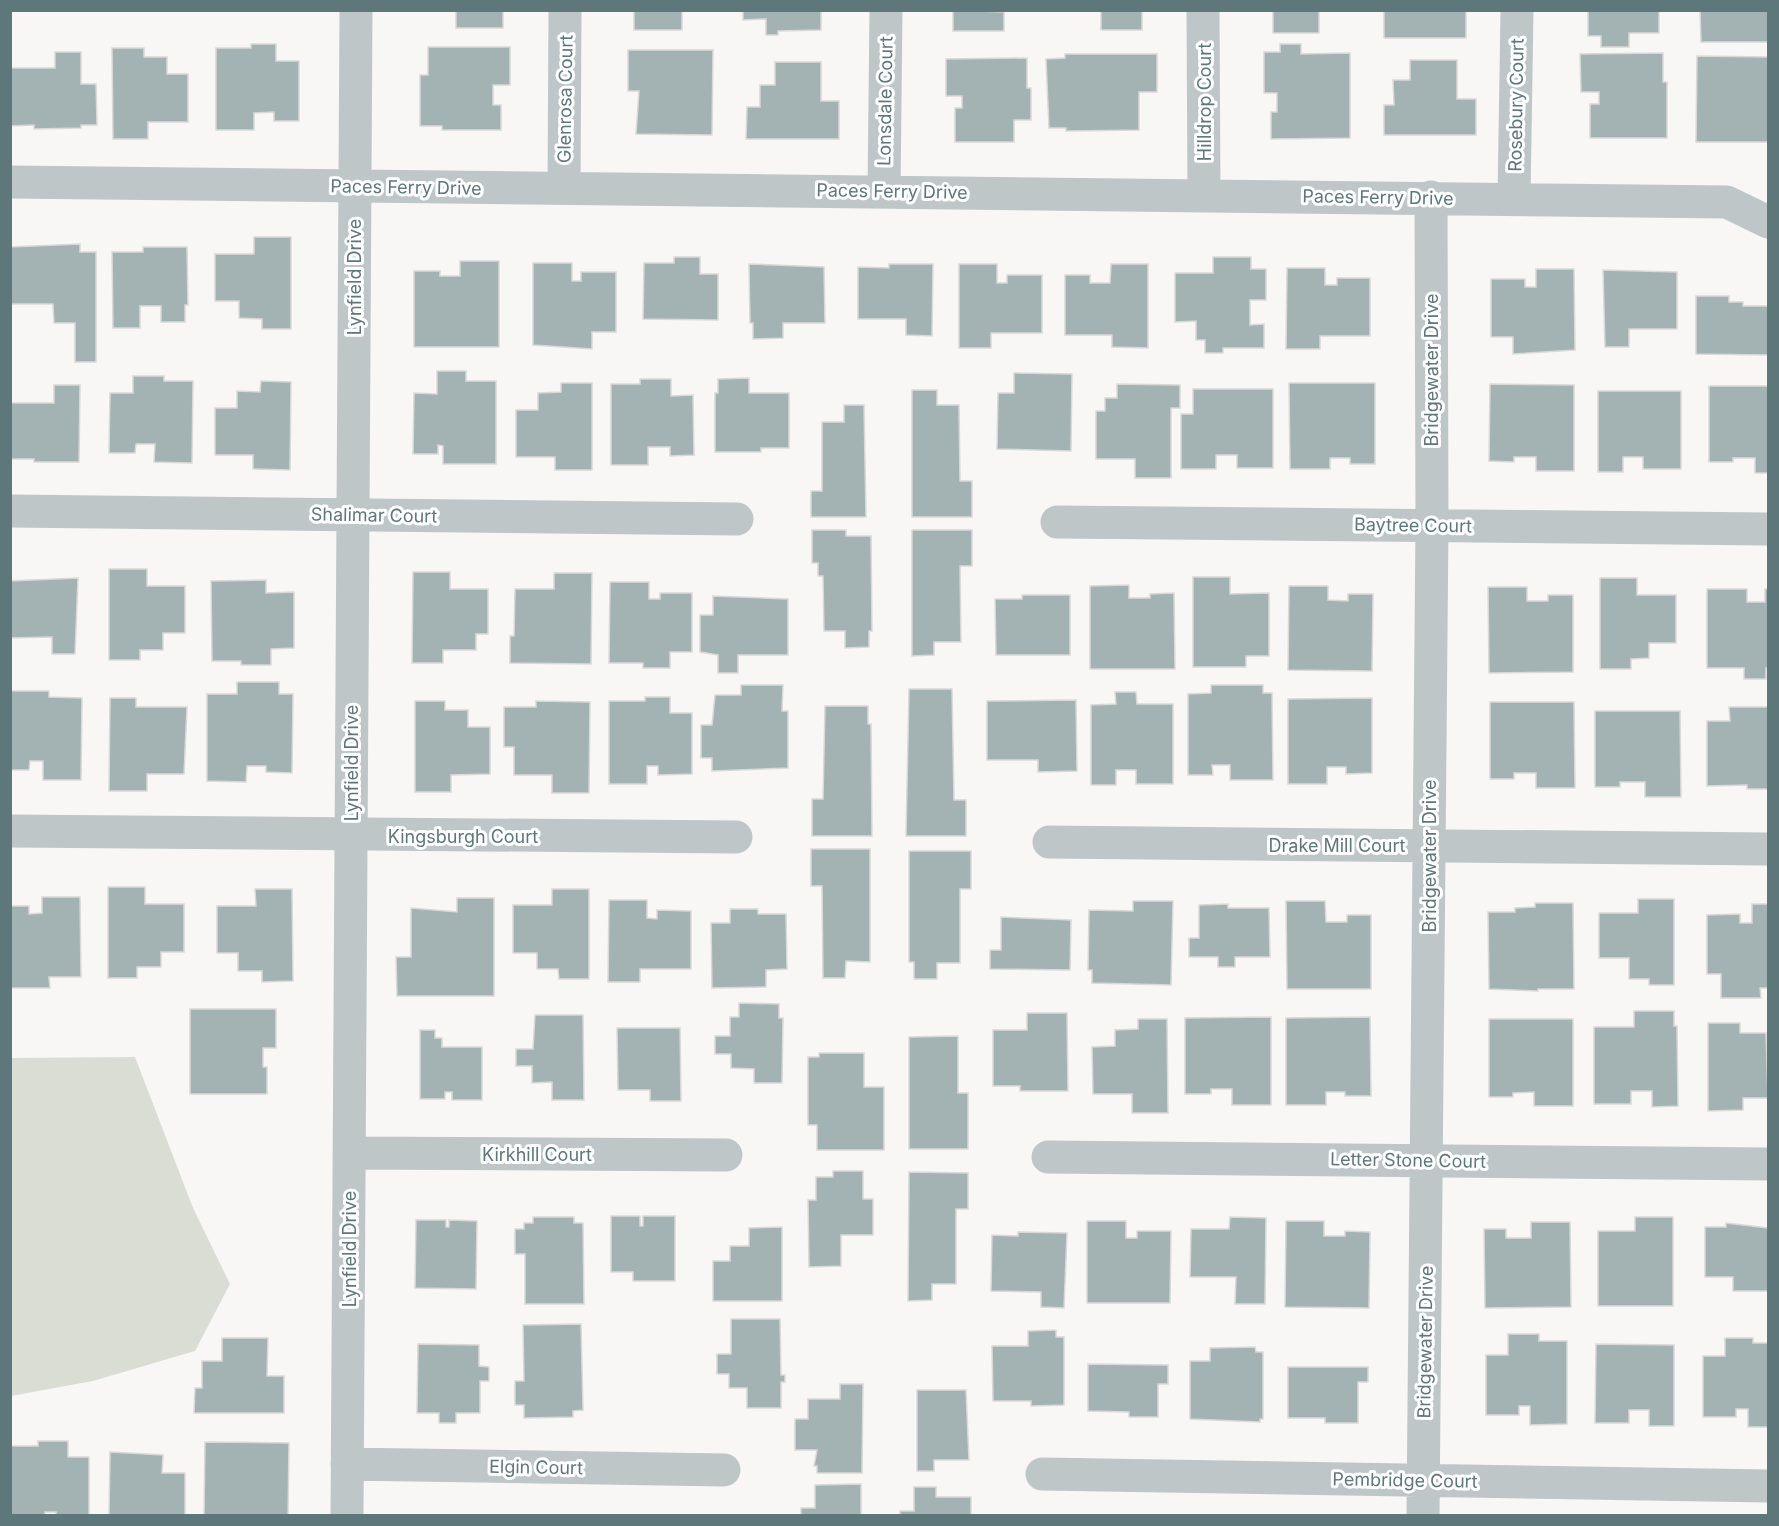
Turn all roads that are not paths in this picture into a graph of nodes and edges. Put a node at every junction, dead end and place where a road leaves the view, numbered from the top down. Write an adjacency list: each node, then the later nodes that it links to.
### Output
1 (356, 10): 7 (street, Lynfield Drive)
2 (566, 10): 8 (street, Glenrosa Court)
3 (886, 10): 9 (street, Lonsdale Court)
4 (1203, 10): 10 (street, Hilldrop Court)
5 (1517, 10): 12 (street, Rosebury Court)
6 (10, 182): 7 (street, Paces Ferry Drive)
7 (354, 186): 8 (street, Paces Ferry Drive); 15 (street, Lynfield Drive)
8 (564, 188): 9 (street, Paces Ferry Drive)
9 (884, 192): 10 (street, Paces Ferry Drive)
10 (1204, 194): 11 (street, Paces Ferry Drive)
11 (1431, 197): 12 (street, Paces Ferry Drive); 18 (street, Bridgewater Drive)
12 (1514, 199): 13 (street, Paces Ferry Drive)
13 (1768, 222)
14 (10, 511): 15 (street, Shalimar Court)
15 (353, 514): 16 (street, Shalimar Court); 21 (street, Lynfield Drive)
16 (737, 519)
17 (1057, 522): 18 (street, Baytree Court)
18 (1432, 525): 19 (street, Baytree Court); 24 (street, Bridgewater Drive)
19 (1768, 529)
20 (10, 831): 21 (street, Kingsburgh Court)
21 (351, 835): 22 (street, Kingsburgh Court); 26 (street, Lynfield Drive)
22 (736, 837)
23 (1049, 842): 24 (street, Drake Mill Court)
24 (1429, 846): 25 (street, Drake Mill Court); 29 (street, Bridgewater Drive)
25 (1768, 849)
26 (349, 1153): 27 (street, Kirkhill Court); 31 (street, Lynfield Drive)
27 (726, 1155)
28 (1048, 1156): 29 (street, Letter Stone Court)
29 (1426, 1160): 30 (street, Letter Stone Court); 34 (street, Bridgewater Drive)
30 (1768, 1164)
31 (347, 1464): 32 (street, Elgin Court); 36 (street, Lynfield Drive)
32 (724, 1470)
33 (1042, 1474): 34 (street, Pembridge Court)
34 (1423, 1480): 35 (street, Pembridge Court); 37 (street, Bridgewater Drive)
35 (1768, 1486)
36 (347, 1515)
37 (1423, 1515)

